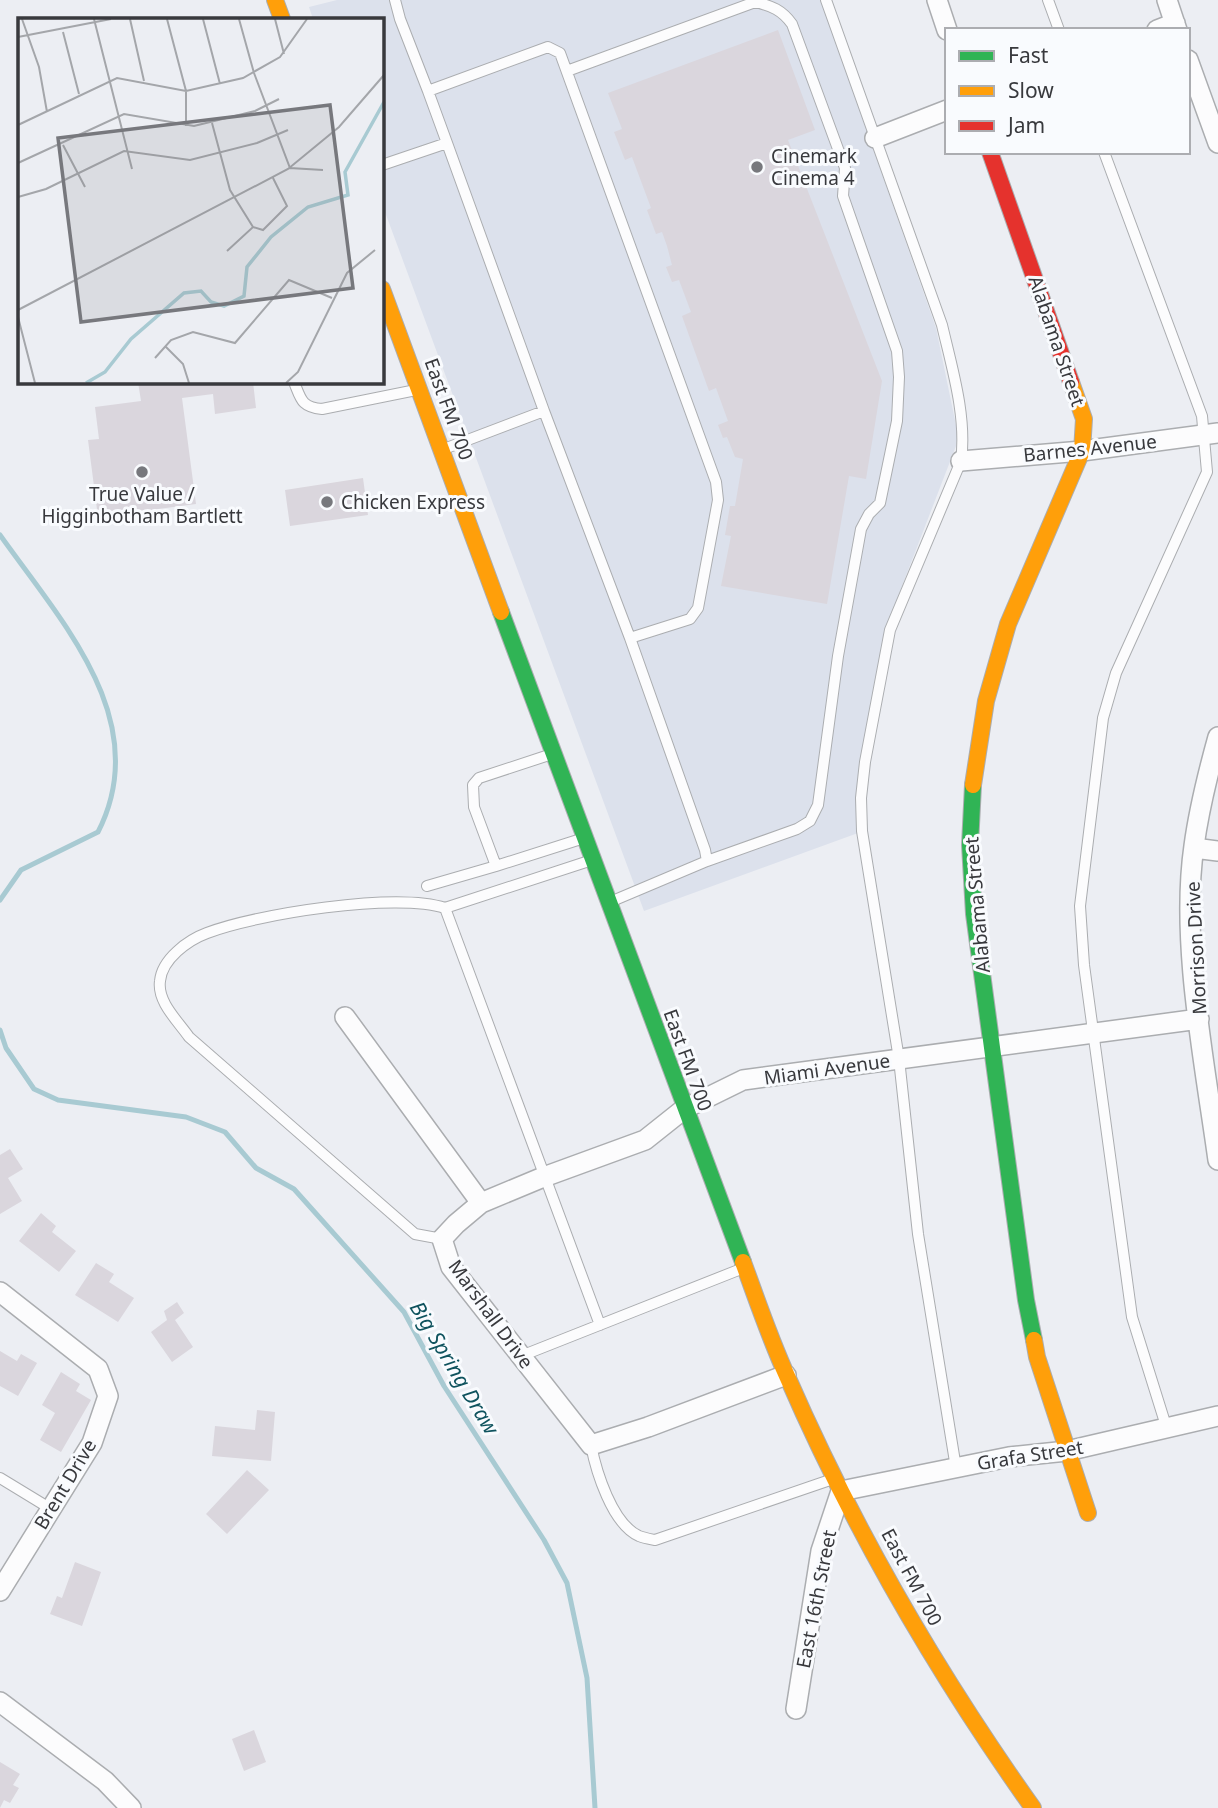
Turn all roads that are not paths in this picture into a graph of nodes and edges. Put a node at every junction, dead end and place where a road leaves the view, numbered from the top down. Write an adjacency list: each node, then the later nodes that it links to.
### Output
1 (275, 0): 7 (main road)
2 (395, 0): 13 (lane)
3 (826, 0): 15 (lane)
4 (937, 0): 9 (street)
5 (1048, 0): 10 (lane)
6 (1167, 0): 8 (street)
7 (282, 18)
8 (1170, 27)
9 (946, 28)
10 (1058, 28)
11 (1190, 66): 17 (street)
12 (567, 71): 13 (lane); 29 (lane); 36 (lane)
13 (429, 90): 16 (lane)
14 (945, 111): 15 (street)
15 (875, 138): 28 (lane)
16 (447, 143): 20 (lane); 24 (lane)
17 (1218, 143)
18 (991, 154): 27 (main road, Alabama Street)
19 (1105, 154): 25 (lane)
20 (383, 165)
21 (383, 292): 23 (main road, East FM 700)
22 (294, 383): 23 (lane)
23 (418, 389): 26 (main road, East FM 700)
24 (544, 411): 26 (lane); 29 (lane)
25 (1211, 434): 27 (street, Barnes Avenue); 43 (lane)
26 (441, 450): 31 (main road, East FM 700)
27 (1082, 451): 28 (street, Barnes Avenue); 44 (main road, Alabama Street)
28 (961, 461): 45 (lane)
29 (630, 638): 36 (lane)
30 (1218, 737): 33 (street, Morrison Drive)
31 (553, 753): 32 (main road, East FM 700); 37 (lane)
32 (584, 838): 35 (main road, East FM 700); 37 (lane)
33 (1194, 848): 34 (street); 42 (street, Morrison Drive)
34 (1218, 851)
35 (592, 860): 39 (main road, East FM 700); 40 (lane)
36 (707, 861): 39 (lane)
37 (496, 866): 38 (lane)
38 (427, 886)
39 (608, 902): 46 (main road, East FM 700)
40 (445, 908): 48 (lane); 50 (lane)
41 (345, 1017): 49 (street)
42 (1199, 1019): 43 (street, Miami Avenue); 47 (street, Morrison Drive)
43 (1093, 1033): 44 (street, Miami Avenue); 57 (lane)
44 (993, 1045): 45 (street, Miami Avenue); 59 (main road, Alabama Street)
45 (899, 1059): 46 (street, Miami Avenue); 60 (lane)
46 (684, 1109): 48 (street, Miami Avenue); 51 (main road, East FM 700)
47 (1218, 1160)
48 (545, 1177): 49 (street, Miami Avenue); 53 (lane)
49 (481, 1203): 50 (street, Marshall Drive)
50 (442, 1239): 54 (street, Marshall Drive)
51 (745, 1267): 53 (lane); 55 (main road, East FM 700)
52 (0, 1292): 63 (street, Brent Drive)
53 (600, 1325): 54 (lane)
54 (521, 1356): 58 (street, Marshall Drive)
55 (786, 1375): 58 (street); 62 (main road, East FM 700)
56 (1218, 1416): 57 (street, Grafa Street)
57 (1167, 1430): 59 (street, Grafa Street)
58 (591, 1445): 62 (lane)
59 (1068, 1451): 60 (street, Grafa Street); 64 (main road, Alabama Street)
60 (956, 1468): 62 (street, Grafa Street)
61 (0, 1478): 63 (lane)
62 (838, 1485): 67 (street, East 16th Street); 69 (main road, East FM 700)
63 (51, 1509): 65 (street, Brent Drive)
64 (1088, 1513)
65 (0, 1591)
66 (0, 1702): 68 (street)
67 (796, 1709)
68 (131, 1808)
69 (1033, 1808)

